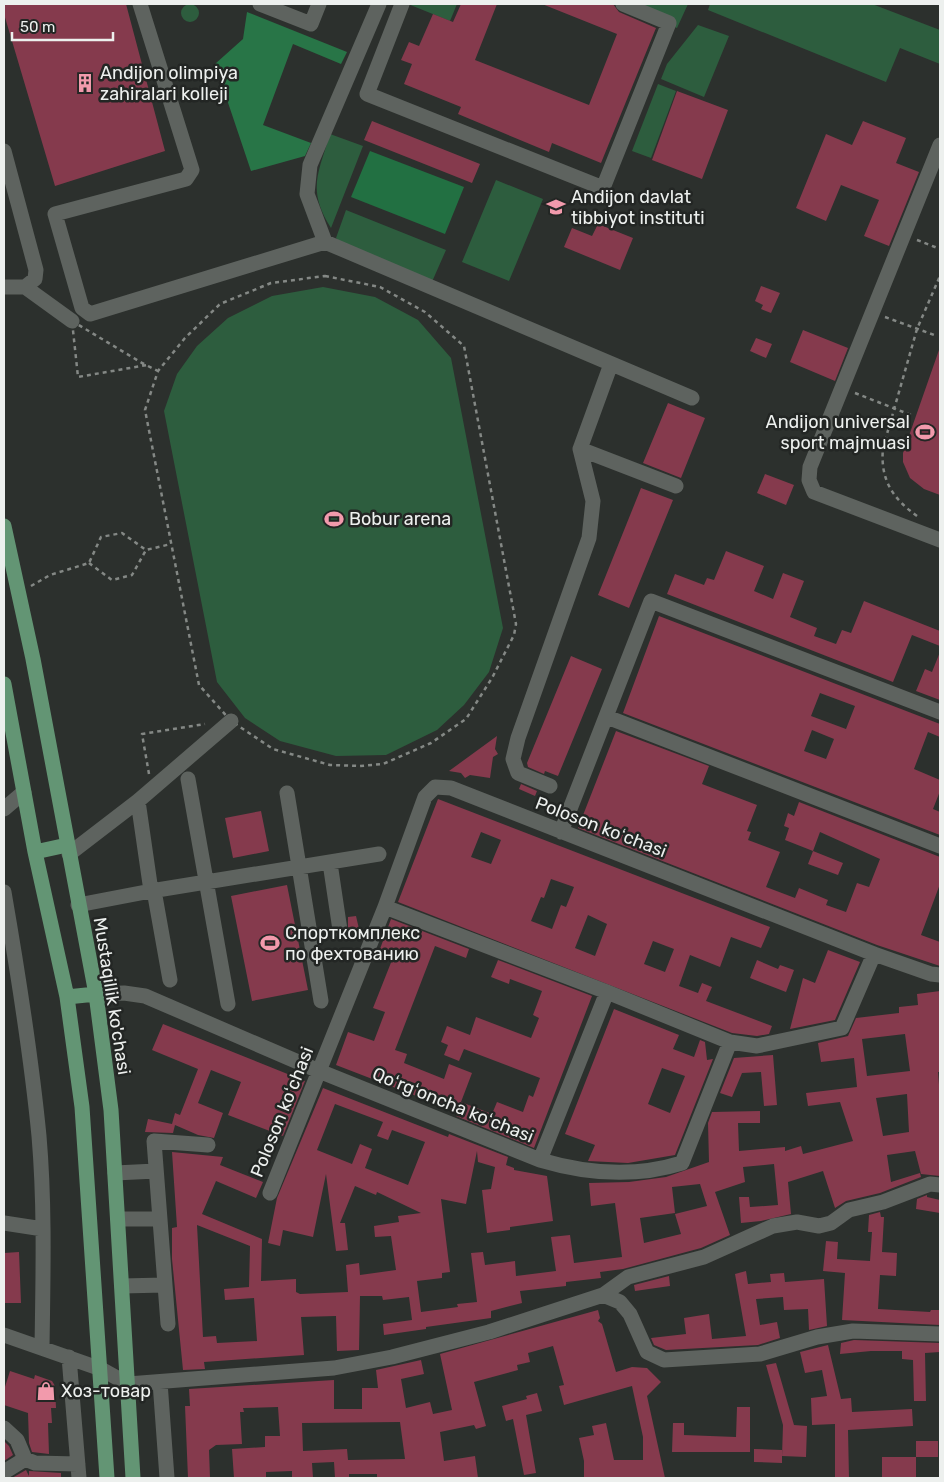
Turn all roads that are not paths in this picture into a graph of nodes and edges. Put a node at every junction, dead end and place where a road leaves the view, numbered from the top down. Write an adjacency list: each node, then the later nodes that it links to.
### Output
1 (140, 4): 9 (street)
2 (260, 4): 3 (street)
3 (319, 4)
4 (379, 4): 9 (street)
5 (402, 4): 6 (street)
6 (623, 4)
7 (940, 145): 18 (street)
8 (4, 151): 11 (street)
9 (325, 242): 13 (street)
10 (4, 286): 11 (street)
11 (25, 287): 12 (street)
12 (72, 321)
13 (611, 364): 14 (street); 15 (street)
14 (692, 398)
15 (580, 449): 16 (street); 24 (street)
16 (676, 486)
17 (4, 526): 31 (main road, Mustaqillik ko'chasi)
18 (940, 540)
19 (4, 684): 25 (main road)
20 (940, 712): 21 (street)
21 (607, 716): 29 (street); 30 (street)
22 (231, 721): 27 (street)
23 (188, 779): 36 (street)
24 (550, 786)
25 (24, 792): 28 (street); 32 (main road)
26 (287, 793): 35 (street)
27 (138, 801): 31 (street); 37 (street)
28 (4, 809)
29 (561, 832): 40 (street, Poloson koʻchasi); 42 (street, Poloson koʻchasi)
30 (940, 846)
31 (68, 850): 32 (main road); 39 (main road, Mustaqillik ko'chasi)
32 (34, 852): 47 (main road)
33 (379, 854): 34 (street)
34 (330, 863): 35 (street); 41 (street)
35 (300, 868): 36 (street); 48 (street)
36 (207, 882): 37 (street); 49 (street)
37 (151, 891): 39 (street); 44 (street)
38 (4, 892): 61 (street)
39 (78, 905): 46 (main road, Mustaqillik ko'chasi)
40 (385, 907): 45 (street); 51 (street, Poloson koʻchasi)
41 (340, 930)
42 (874, 954): 43 (street, Poloson koʻchasi); 50 (street)
43 (940, 975)
44 (170, 980)
45 (607, 992): 50 (street); 53 (street)
46 (96, 994): 47 (main road); 51 (street, Qoʻrgʻoncha koʻchasi); 55 (main road, Mustaqillik ko'chasi)
47 (67, 997): 70 (main road)
48 (321, 1001)
49 (228, 1004)
50 (730, 1042): 53 (street, Qoʻrgʻoncha koʻchasi)
51 (319, 1071): 53 (street, Qoʻrgʻoncha koʻchasi); 57 (street, Poloson koʻchasi)
52 (208, 1145): 54 (street)
53 (540, 1160)
54 (156, 1171): 55 (street); 59 (street)
55 (115, 1173): 58 (main road, Mustaqillik ko'chasi)
56 (940, 1184): 64 (street)
57 (270, 1192)
58 (118, 1219): 59 (street); 63 (main road, Mustaqillik ko'chasi)
59 (159, 1219): 62 (street)
60 (4, 1223): 61 (street)
61 (43, 1229): 68 (street)
62 (164, 1285): 63 (street); 65 (street)
63 (122, 1286): 72 (main road, Mustaqillik ko'chasi)
64 (603, 1295): 66 (street); 71 (street)
65 (168, 1324)
66 (940, 1334)
67 (4, 1335): 68 (street)
68 (42, 1348): 69 (street)
69 (69, 1357): 70 (street); 75 (street)
70 (101, 1368): 72 (street); 77 (main road)
71 (160, 1382): 72 (street); 79 (street)
72 (128, 1384): 78 (main road, Mustaqillik ko'chasi)
73 (4, 1428): 74 (street)
74 (26, 1459): 75 (street); 76 (street)
75 (78, 1471)
76 (4, 1472)
77 (106, 1478)
78 (133, 1478)
79 (166, 1478)

